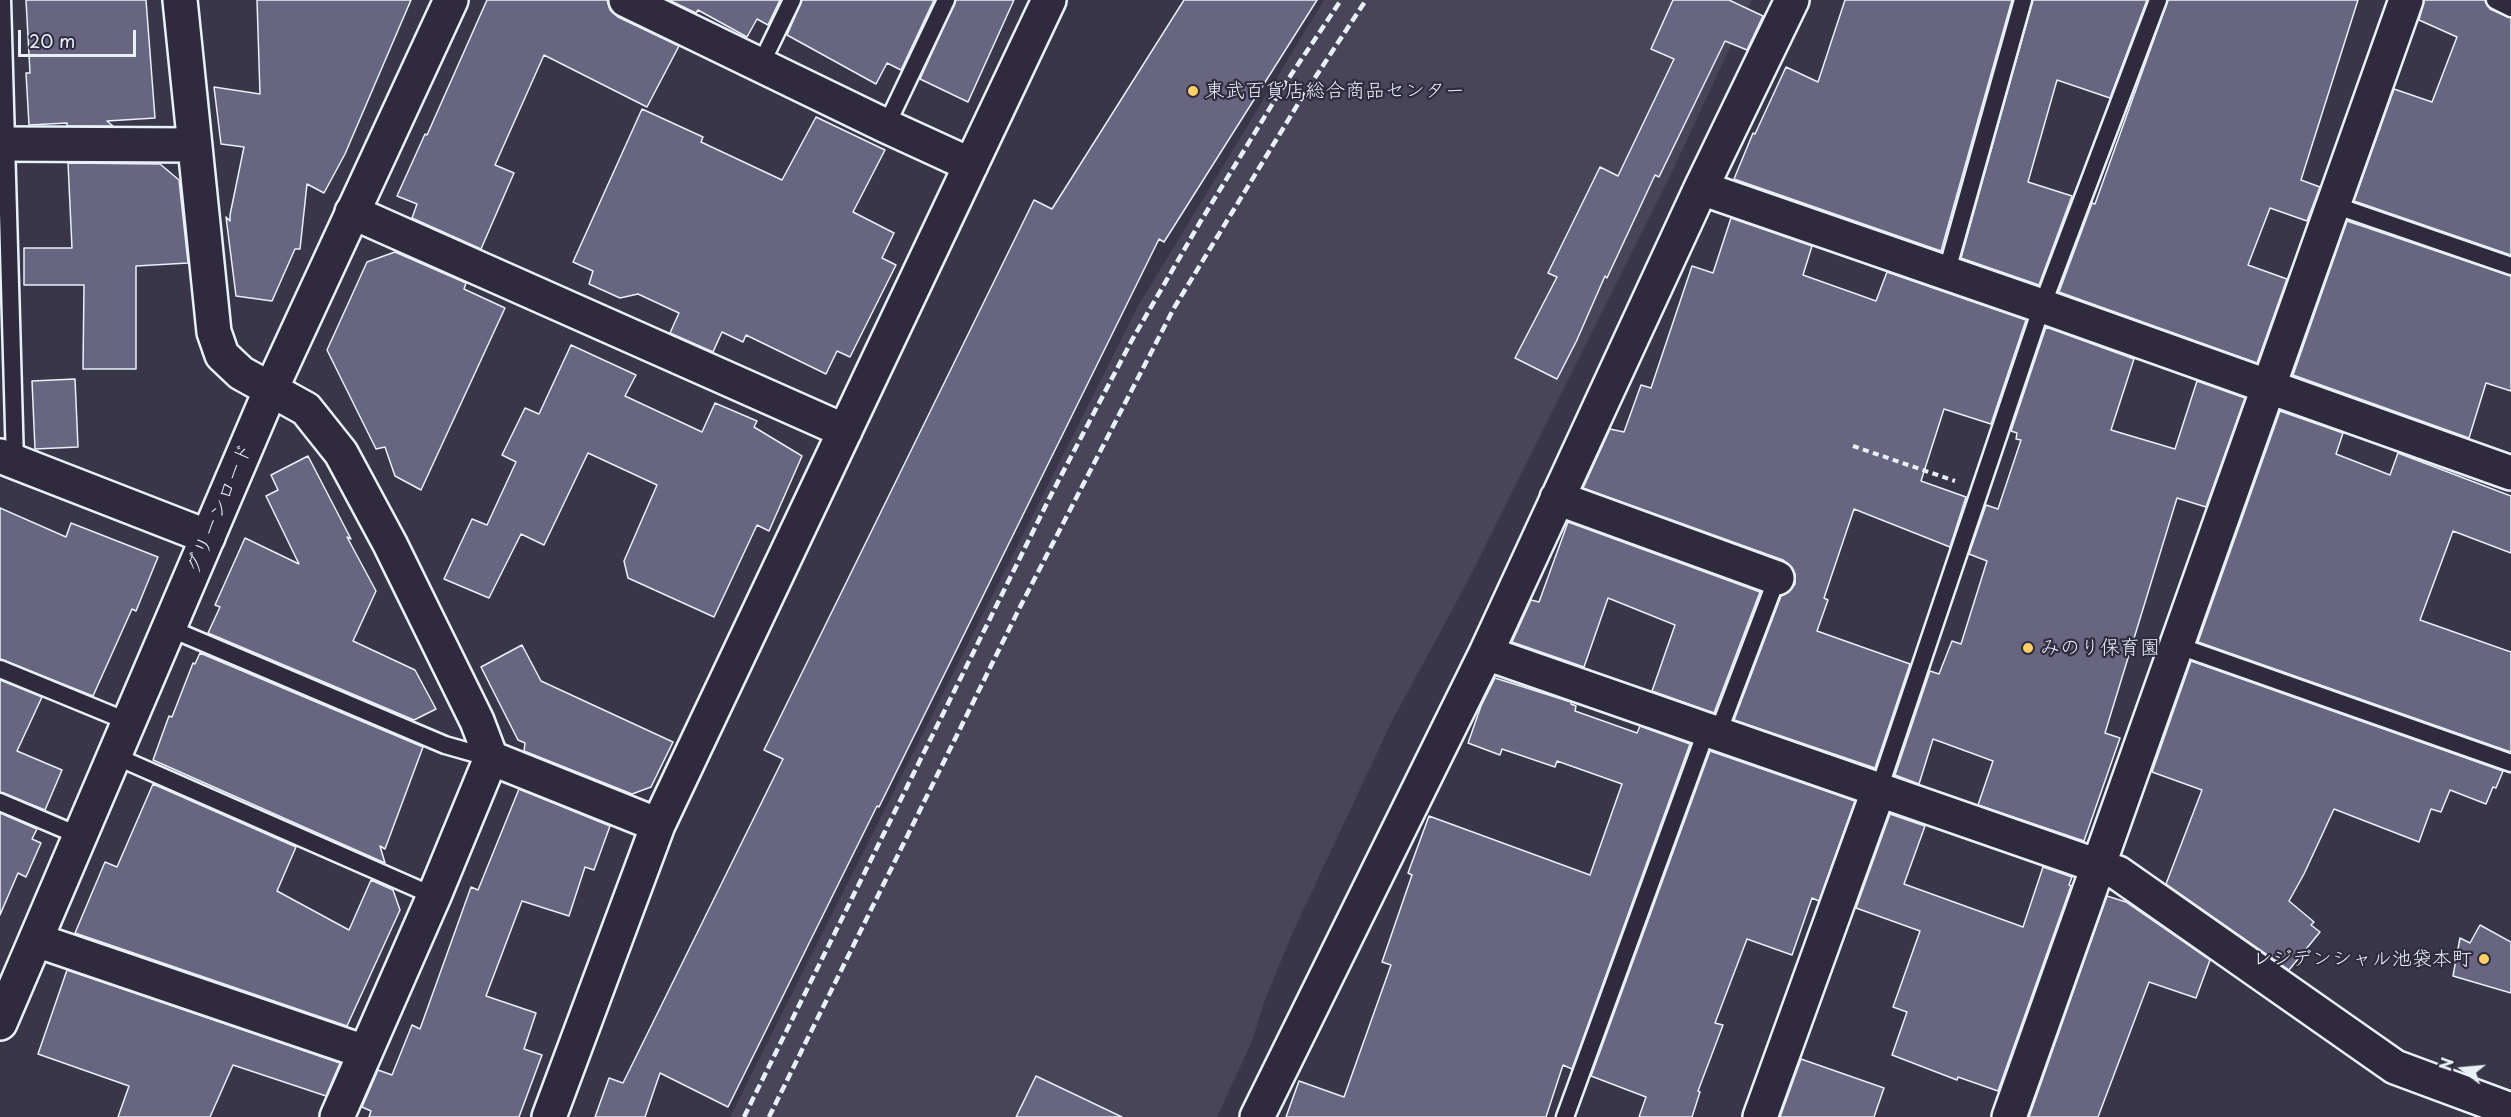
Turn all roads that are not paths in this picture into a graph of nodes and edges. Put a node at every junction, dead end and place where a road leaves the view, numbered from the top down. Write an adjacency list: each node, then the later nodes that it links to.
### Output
1 (2, 0): 16 (lane)
2 (180, 0): 17 (street)
3 (451, 0): 21 (street, グリーンロード)
4 (792, 0): 14 (lane)
5 (946, 0): 15 (lane)
6 (1049, 0): 18 (street)
7 (1792, 0): 19 (street)
8 (2023, 0): 23 (lane)
9 (2158, 0): 24 (lane)
10 (2406, 0): 20 (street)
11 (2495, 0): 13 (lane)
12 (634, 2): 14 (street)
13 (2511, 8)
14 (760, 66): 15 (street)
15 (886, 126): 18 (street)
16 (3, 144): 17 (street); 28 (lane)
17 (194, 145): 26 (street)
18 (971, 165): 27 (street)
19 (1701, 189): 23 (street); 30 (street)
20 (2334, 204): 22 (lane); 25 (street)
21 (352, 212): 26 (street, グリーンロード); 27 (street)
22 (2511, 266)
23 (1946, 274): 24 (street)
24 (2042, 306): 25 (street); 42 (lane)
25 (2270, 387): 29 (street); 34 (street)
26 (271, 389): 31 (street, グリーンロード); 40 (street)
27 (845, 431): 44 (street)
28 (7, 459): 31 (street)
29 (2511, 473)
30 (1557, 498): 32 (street); 35 (street)
31 (208, 537): 33 (street, グリーンロード)
32 (1777, 578): 38 (lane)
33 (169, 627): 37 (street, グリーンロード); 40 (lane)
34 (2176, 645): 41 (lane); 46 (street)
35 (1486, 652): 38 (street); 55 (street)
36 (0, 669): 37 (lane)
37 (129, 722): 39 (street, グリーンロード)
38 (1712, 731): 42 (street); 56 (lane)
39 (115, 756): 45 (street, グリーンロード); 47 (lane)
40 (491, 758): 44 (street); 47 (street)
41 (2511, 763)
42 (1878, 789): 46 (street); 57 (street)
43 (0, 802): 45 (lane)
44 (658, 825): 54 (street)
45 (80, 836): 48 (street, グリーンロード)
46 (2098, 865): 52 (street); 58 (street)
47 (434, 896): 51 (street)
48 (36, 940): 49 (street, グリーンロード); 51 (street)
49 (7, 987): 50 (street, グリーンロード)
50 (0, 1023)
51 (365, 1052): 53 (street)
52 (2511, 1110)
53 (337, 1117)
54 (549, 1117)
55 (1257, 1117)
56 (1565, 1117)
57 (1760, 1117)
58 (2009, 1117)

